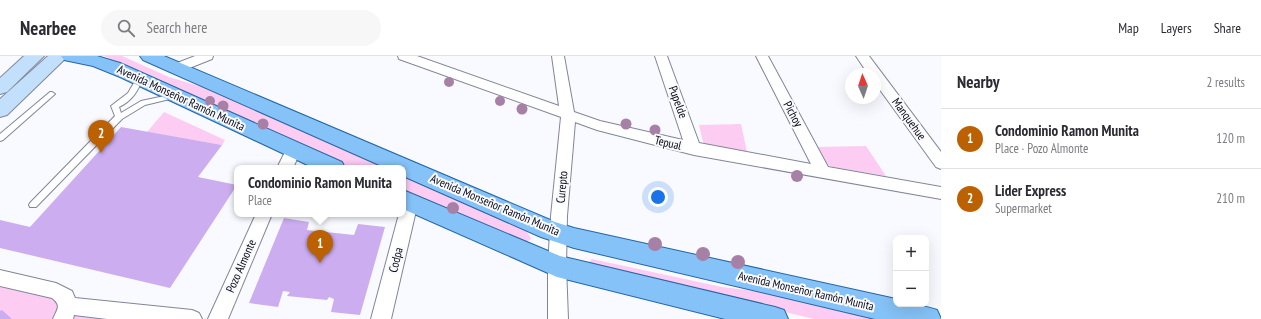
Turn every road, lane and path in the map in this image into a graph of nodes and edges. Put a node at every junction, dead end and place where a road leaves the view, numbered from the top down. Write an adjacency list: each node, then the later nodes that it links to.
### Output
1 (35, 56): 13 (main road)
2 (59, 56): 16 (main road)
3 (70, 56): 12 (main road, Avenida Monseñor Ramón Munita)
4 (207, 56): 11 (street)
5 (404, 56): 17 (street, Tepual)
6 (558, 56): 17 (street, Curepto)
7 (661, 56): 20 (street, Pupelde)
8 (762, 56): 27 (street, Pichoy)
9 (862, 56): 22 (street, Manquehue)
10 (152, 57): 11 (main road, Avenida Monseñor Ramón Munita)
11 (177, 68): 25 (main road, Avenida Monseñor Ramón Munita)
12 (140, 78): 15 (main road, Avenida Monseñor Ramón Munita); 18 (lane)
13 (0, 88)
14 (52, 94): 19 (lane)
15 (176, 96): 18 (lane); 21 (main road, Avenida Monseñor Ramón Munita)
16 (0, 110)
17 (568, 116): 20 (street, Tepual); 33 (street, Curepto)
18 (118, 117): 30 (lane)
19 (0, 138)
20 (694, 149): 27 (street, Tepual)
21 (293, 150): 23 (street); 24 (main road, Avenida Monseñor Ramón Munita)
22 (941, 163)
23 (286, 165)
24 (327, 165)
25 (400, 165)
26 (406, 168): 33 (main road, Avenida Monseñor Ramón Munita)
27 (823, 172): 28 (street, Tepual)
28 (941, 194)
29 (406, 200): 34 (main road)
30 (33, 205)
31 (263, 217): 39 (street, Pozo Almonte)
32 (402, 217): 40 (street, Codpa)
33 (559, 234): 34 (street, Curepto); 43 (main road, Avenida Monseñor Ramón Munita)
34 (557, 266): 37 (main road); 41 (street, Curepto)
35 (0, 278): 36 (street)
36 (66, 312): 38 (street)
37 (734, 314): 42 (main road)
38 (192, 319)
39 (218, 319)
40 (381, 319)
41 (558, 319)
42 (775, 319)
43 (928, 319)

